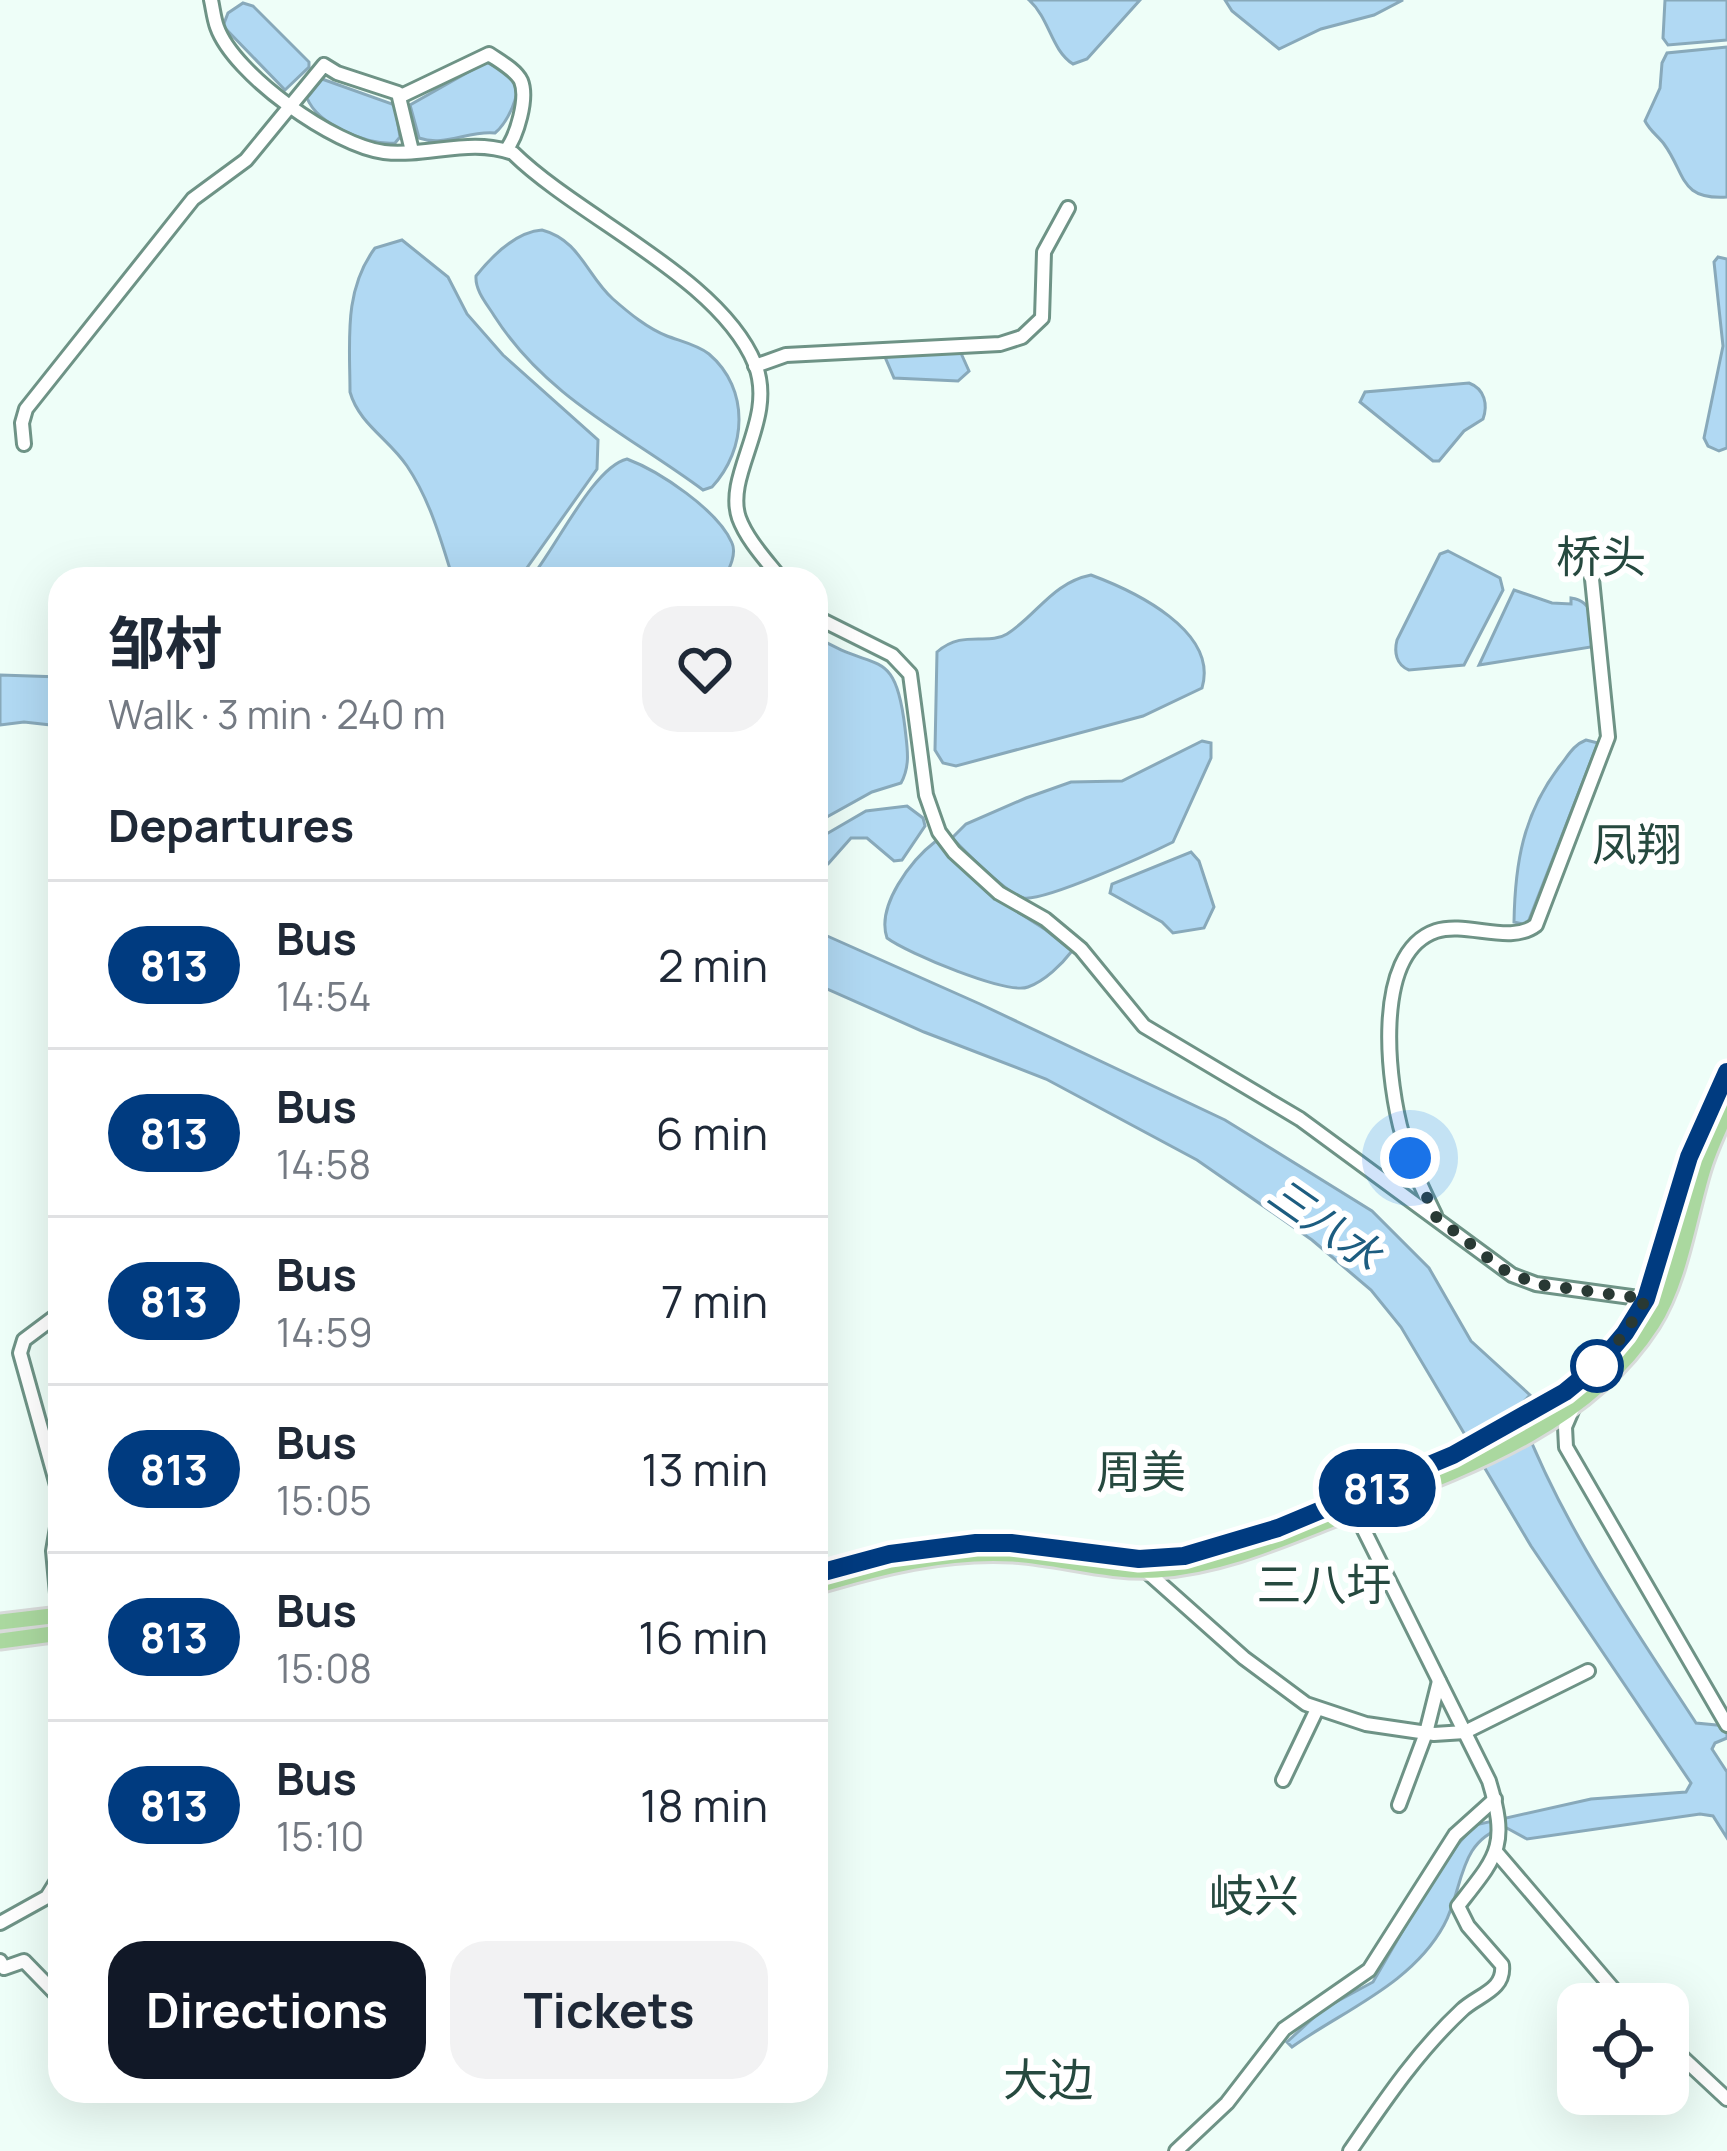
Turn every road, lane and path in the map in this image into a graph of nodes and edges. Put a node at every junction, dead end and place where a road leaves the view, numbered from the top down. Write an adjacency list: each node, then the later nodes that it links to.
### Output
1 (211, 0): 3 (street)
2 (400, 96): 3 (street); 4 (street); 5 (street)
3 (289, 104): 5 (street); 8 (street)
4 (506, 150): 5 (street); 7 (street)
5 (412, 151)
6 (1068, 208): 7 (street)
7 (755, 366): 9 (street)
8 (24, 444)
9 (773, 567)
10 (1592, 579): 14 (street)
11 (828, 622): 14 (street)
12 (1727, 1072): 15 (main road)
13 (1727, 1110): 17 (main road)
14 (1435, 1216): 15 (street)
15 (1646, 1299): 18 (main road)
16 (48, 1322): 19 (street)
17 (1574, 1406): 18 (main road); 32 (street)
18 (1550, 1411): 20 (main road)
19 (48, 1453)
20 (1457, 1463): 21 (main road); 23 (main road)
21 (1354, 1510): 22 (main road); 30 (street)
22 (1145, 1570): 24 (main road); 31 (street)
23 (828, 1571)
24 (828, 1583)
25 (48, 1616): 26 (main road)
26 (0, 1622)
27 (48, 1635): 28 (main road)
28 (0, 1641)
29 (1588, 1671): 34 (street)
30 (1438, 1681): 33 (street); 34 (street)
31 (1317, 1708): 33 (street); 35 (street)
32 (1727, 1725)
33 (1426, 1732): 34 (street); 37 (street)
34 (1465, 1732): 36 (street)
35 (1283, 1780)
36 (1495, 1799): 38 (street); 46 (street)
37 (1399, 1805)
38 (1498, 1846): 42 (street); 47 (street)
39 (48, 1895): 40 (street)
40 (0, 1923)
41 (0, 1961): 43 (street)
42 (1609, 1983)
43 (48, 1986)
44 (1689, 2064): 45 (street)
45 (1727, 2099)
46 (1176, 2151)
47 (1350, 2151)

